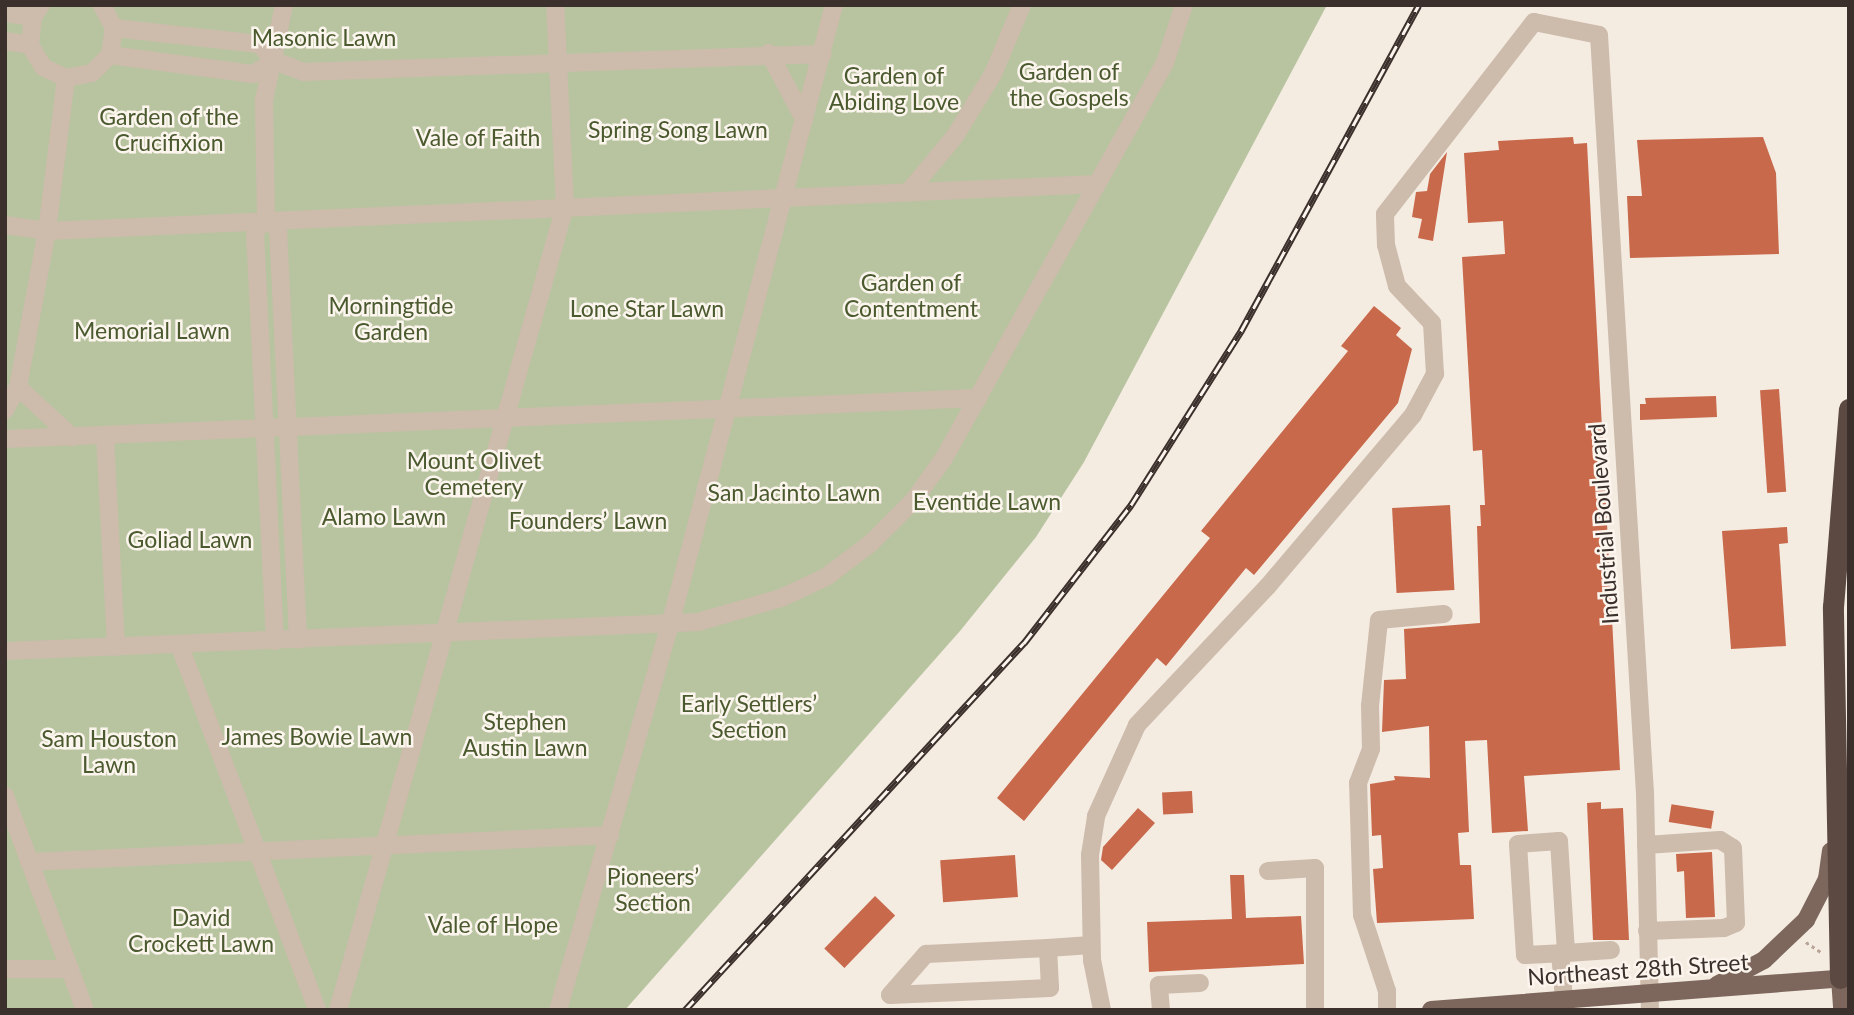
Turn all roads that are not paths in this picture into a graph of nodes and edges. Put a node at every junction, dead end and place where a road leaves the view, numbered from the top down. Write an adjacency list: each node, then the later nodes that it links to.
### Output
1 (102, 5): 9 (lane)
2 (284, 5): 16 (lane)
3 (555, 5): 15 (lane)
4 (834, 5): 13 (lane)
5 (1022, 5): 20 (lane)
6 (1184, 5): 19 (lane)
7 (37, 11): 8 (lane); 11 (lane)
8 (5, 13)
9 (114, 28): 14 (lane); 16 (lane)
10 (5, 41): 11 (lane)
11 (30, 45): 17 (lane)
12 (769, 53): 13 (lane); 15 (lane); 18 (lane)
13 (823, 54): 18 (lane)
14 (110, 55): 16 (lane); 17 (lane)
15 (557, 60): 16 (lane); 22 (lane)
16 (275, 61): 23 (lane)
17 (66, 78): 25 (lane)
18 (804, 119): 21 (lane)
19 (1097, 184): 20 (lane); 27 (lane)
20 (911, 189): 21 (lane)
21 (785, 197): 22 (lane); 28 (lane)
22 (565, 206): 23 (lane); 31 (lane)
23 (267, 218): 25 (lane); 32 (lane); 33 (lane)
24 (5, 225): 25 (lane)
25 (47, 231): 26 (lane)
26 (19, 387): 30 (lane); 35 (lane)
27 (978, 398): 28 (lane); 38 (lane)
28 (729, 409): 31 (lane); 38 (lane)
29 (1849, 409): 46 (highway)
30 (5, 410)
31 (509, 419): 32 (lane); 39 (lane)
32 (287, 428): 33 (lane); 40 (lane)
33 (265, 430): 34 (lane); 41 (lane)
34 (104, 436): 35 (lane); 43 (lane)
35 (72, 437): 36 (lane)
36 (5, 439)
37 (1444, 614): 72 (lane)
38 (671, 621): 39 (lane); 47 (lane)
39 (444, 634): 40 (lane); 48 (lane)
40 (299, 640): 41 (lane)
41 (275, 641): 42 (lane)
42 (179, 644): 43 (lane); 50 (lane)
43 (117, 647): 44 (lane)
44 (5, 651)
45 (5, 796): 51 (lane)
46 (1837, 820): 60 (highway); 62 (main road)
47 (610, 835): 48 (lane); 68 (lane)
48 (385, 845): 50 (lane); 67 (lane)
49 (1646, 845): 53 (lane, Industrial Boulevard); 53 (lane); 54 (lane, Industrial Boulevard)
50 (257, 849): 51 (lane); 66 (lane)
51 (29, 862): 58 (lane)
52 (1268, 871): 71 (lane)
53 (1647, 931): 64 (lane, Industrial Boulevard)
54 (1091, 945): 55 (lane); 69 (lane)
55 (1048, 948): 55 (lane)
56 (1612, 950): 57 (lane)
57 (1563, 953): 57 (lane); 63 (lane)
58 (69, 969): 59 (lane); 65 (lane)
59 (5, 970)
60 (1844, 978): 62 (main road, Northeast 28th Street); 74 (main road)
61 (1200, 983): 70 (lane)
62 (1712, 987): 64 (main road, Northeast 28th Street)
63 (1564, 999): 64 (main road, Northeast 28th Street); 73 (main road, Northeast 28th Street)
64 (1650, 1001)
65 (85, 1010)
66 (317, 1010)
67 (338, 1010)
68 (558, 1010)
69 (1102, 1010)
70 (1161, 1010)
71 (1315, 1010)
72 (1387, 1010)
73 (1431, 1010)
74 (1842, 1010)

